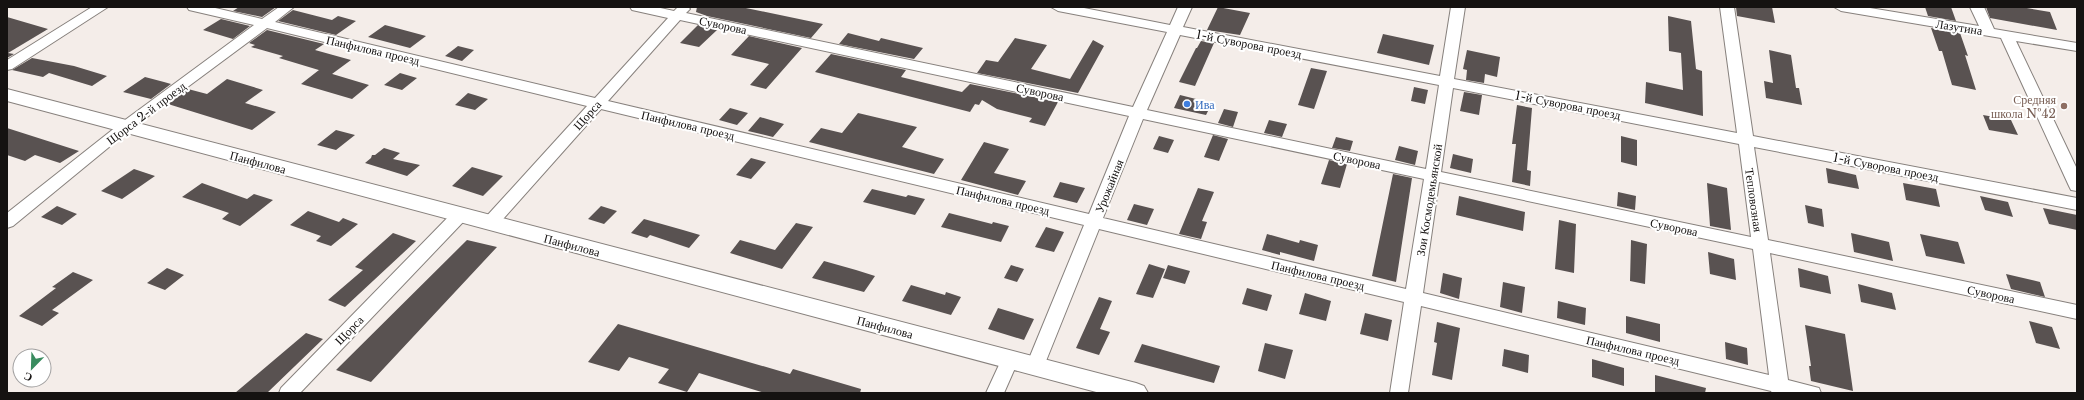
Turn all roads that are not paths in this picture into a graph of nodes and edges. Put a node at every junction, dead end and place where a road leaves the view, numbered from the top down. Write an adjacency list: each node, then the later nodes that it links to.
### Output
1 (101, 7): 17 (street)
2 (194, 7): 12 (street, Панфилова проезд)
3 (287, 7): 12 (street, Щорса 2-й проезд)
4 (637, 7): 11 (street, Суворова)
5 (1058, 7): 13 (street, 1-й Суворова проезд)
6 (1185, 7): 13 (street, Урожайная)
7 (1458, 7): 18 (street, Зои Космодемьянской)
8 (1727, 7): 23 (street, Тепловозная)
9 (1841, 7): 14 (street, Лазутина)
10 (1977, 7): 14 (street)
11 (681, 11): 20 (street, Щорса); 21 (street, Суворова)
12 (264, 24): 20 (street, Панфилова проезд); 22 (street, Щорса 2-й проезд)
13 (1175, 30): 18 (street, 1-й Суворова проезд); 21 (street, Урожайная)
14 (1988, 32): 15 (street, Лазутина)
15 (2006, 35): 16 (street, Лазутина); 25 (street)
16 (2077, 47)
17 (7, 66)
18 (1447, 82): 23 (street, 1-й Суворова проезд); 24 (street, Зои Космодемьянской)
19 (7, 96): 22 (street, Панфилова)
20 (598, 103): 29 (street, Панфилова проезд); 30 (street, Щорса)
21 (1138, 113): 24 (street, Суворова); 29 (street, Урожайная)
22 (126, 126): 27 (street, Панфилова); 28 (street, Щорса 2-й проезд)
23 (1745, 140): 26 (street, 1-й Суворова проезд); 31 (street, Тепловозная)
24 (1433, 176): 31 (street, Суворова); 32 (street, Зои Космодемьянской)
25 (2077, 186)
26 (2077, 204)
27 (460, 215): 30 (street, Панфилова); 37 (street, Щорса)
28 (7, 222)
29 (1094, 222): 32 (street, Панфилова проезд); 35 (street, Урожайная)
30 (490, 223): 34 (street, Панфилова)
31 (1760, 245): 33 (street, Суворова); 36 (street, Тепловозная)
32 (1414, 298): 36 (street, Панфилова проезд); 40 (street, Зои Космодемьянской)
33 (2077, 312)
34 (1010, 359): 35 (street, Панфилова); 38 (street)
35 (1035, 366): 39 (street, Панфилова)
36 (1780, 389): 41 (street, Панфилова проезд)
37 (288, 393)
38 (995, 393)
39 (1136, 393)
40 (1399, 393)
41 (1812, 393)

